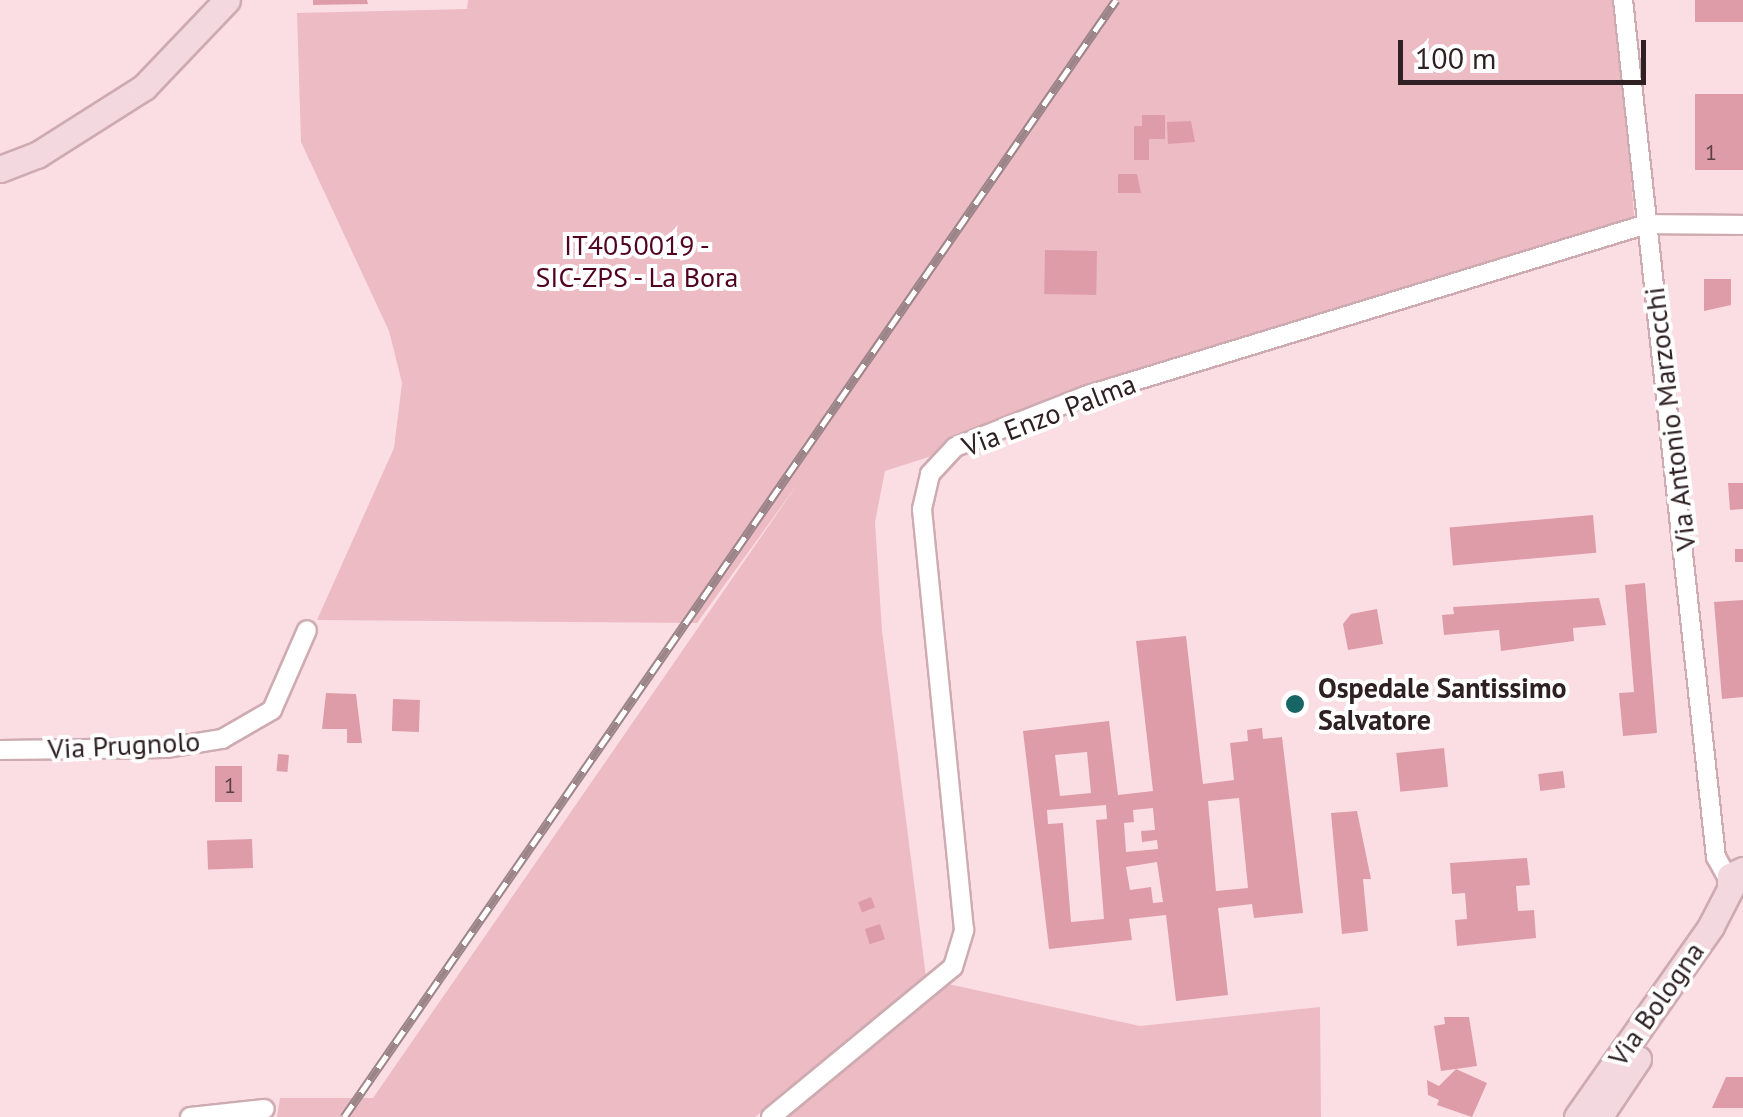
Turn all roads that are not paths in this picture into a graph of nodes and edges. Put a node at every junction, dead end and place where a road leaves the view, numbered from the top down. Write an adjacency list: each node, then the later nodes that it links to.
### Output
1 (227, 0): 3 (main road)
2 (1622, 0): 4 (street, Via Antonio Marzocchi)
3 (0, 169)
4 (1648, 224): 5 (street, Via Enzo Palma); 8 (street, Via Antonio Marzocchi); 13 (street, Via Enzo Palma)
5 (1743, 225)
6 (307, 630): 7 (street, Via Prugnolo)
7 (0, 750)
8 (1738, 883): 9 (main road, Via Bologna); 10 (main road, Via Bologna)
9 (1646, 1047): 10 (street); 15 (main road, Via Bologna)
10 (1598, 1088): 14 (main road, Via Bologna)
11 (264, 1110): 12 (street)
12 (190, 1117)
13 (772, 1117)
14 (1577, 1117)
15 (1599, 1117)

